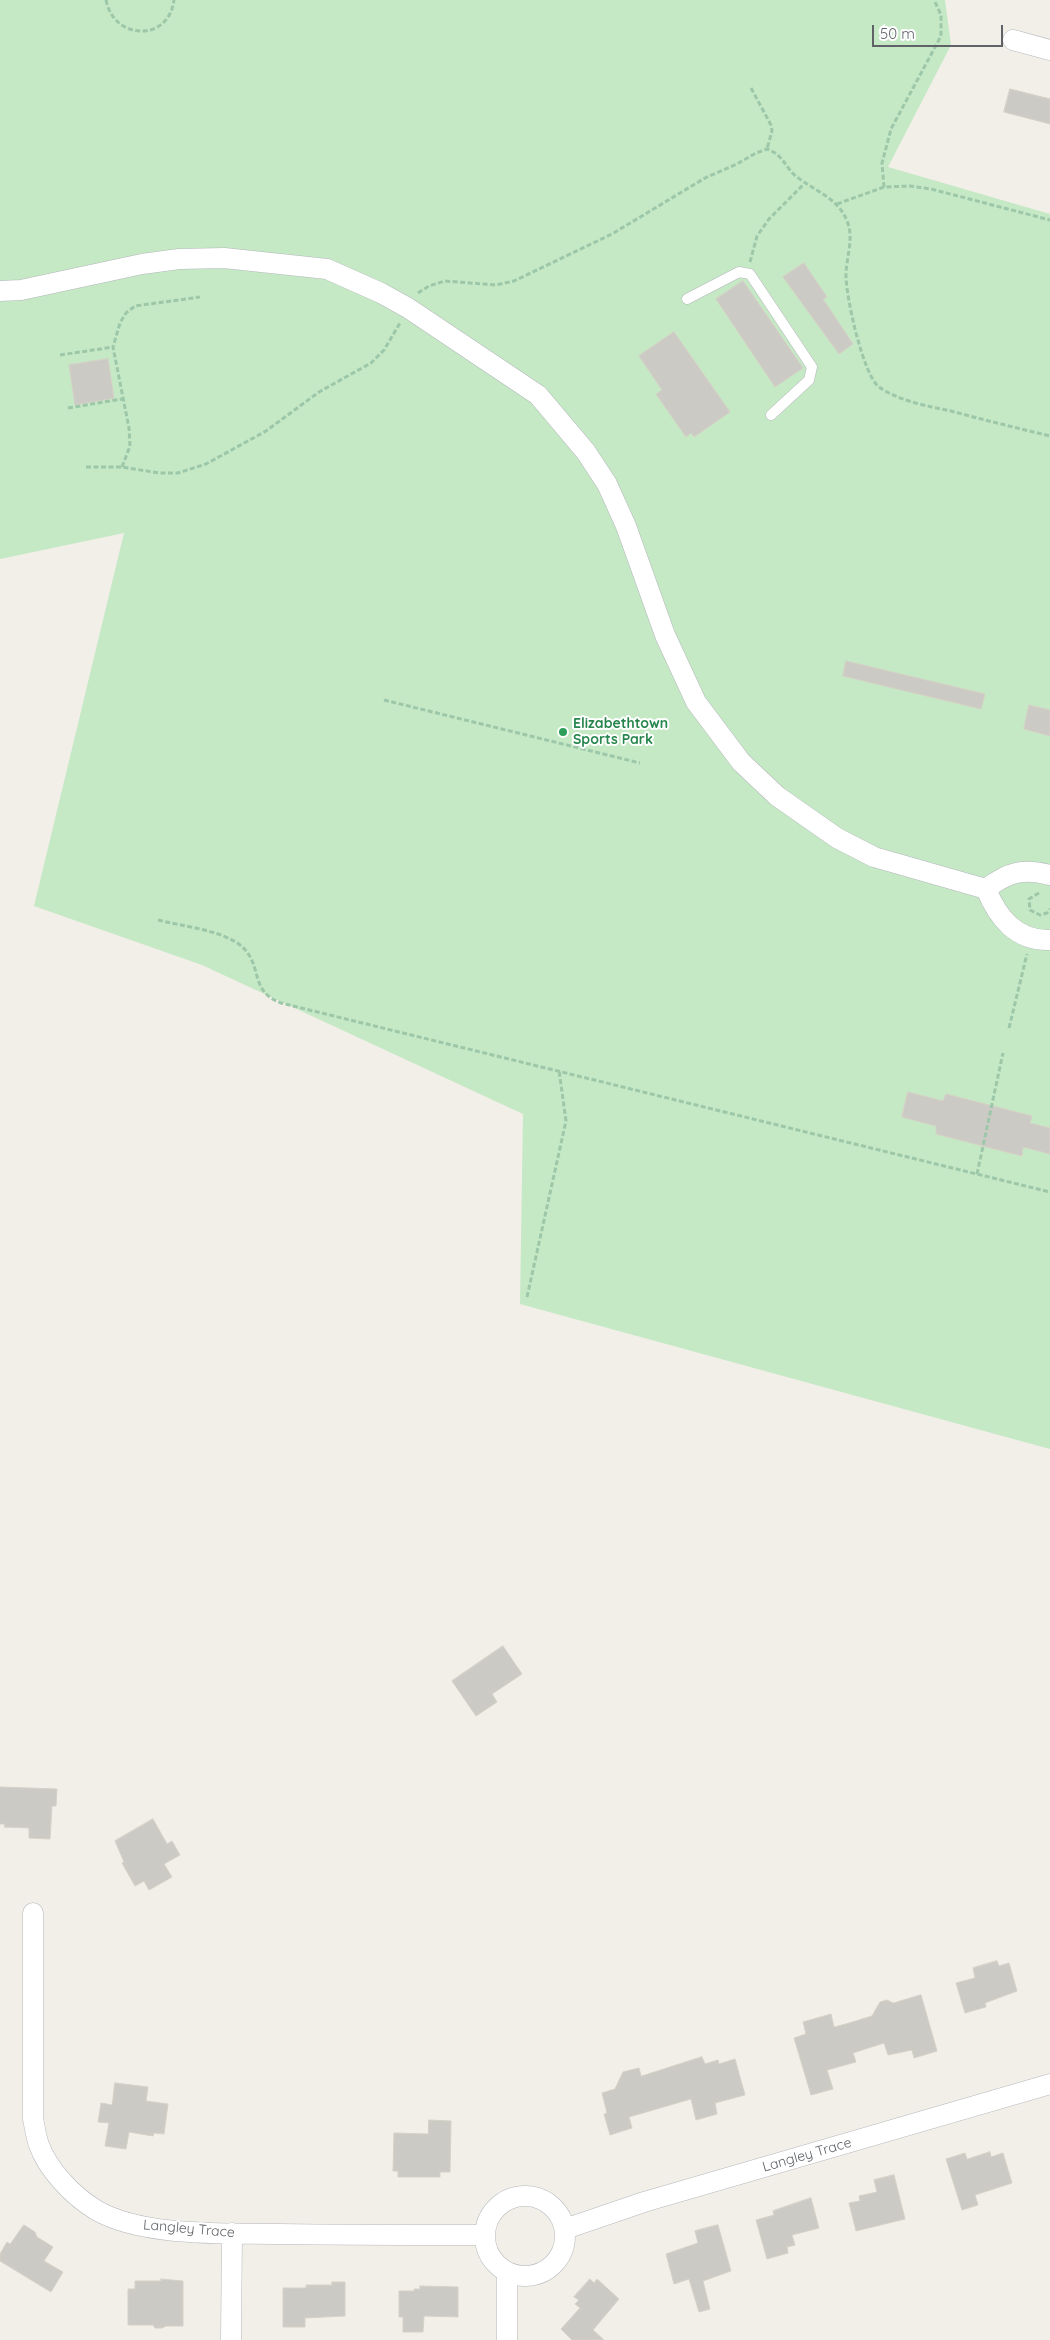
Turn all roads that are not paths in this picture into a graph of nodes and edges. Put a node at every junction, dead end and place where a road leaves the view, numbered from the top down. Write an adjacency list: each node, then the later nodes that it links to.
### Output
1 (1013, 40): 2 (street)
2 (1050, 50)
3 (0, 291): 7 (street)
4 (687, 299): 5 (lane)
5 (771, 415)
6 (1050, 875): 7 (street)
7 (986, 889): 8 (street)
8 (1050, 940)
9 (33, 1913): 12 (street, Langley Trace)
10 (1050, 2084): 11 (street, Langley Trace)
11 (565, 2229): 13 (street); 14 (street)
12 (232, 2233): 13 (street, Langley Trace); 15 (street)
13 (484, 2235): 14 (street)
14 (507, 2273): 16 (street)
15 (230, 2340)
16 (507, 2340)

